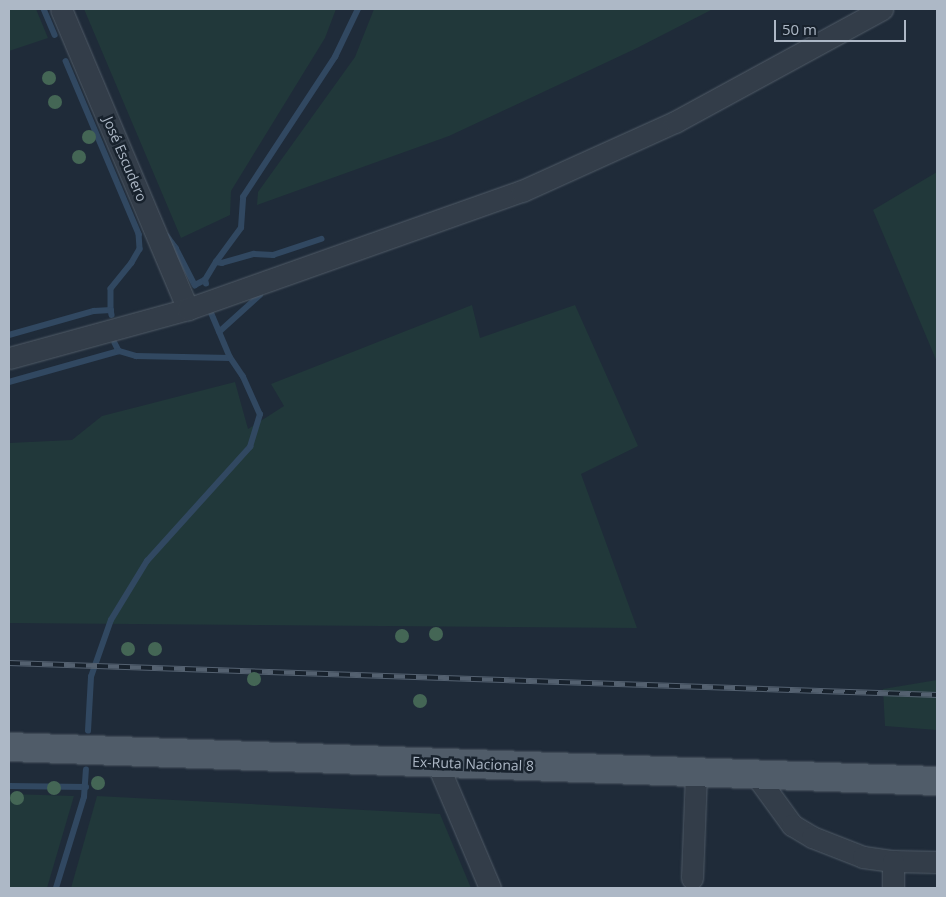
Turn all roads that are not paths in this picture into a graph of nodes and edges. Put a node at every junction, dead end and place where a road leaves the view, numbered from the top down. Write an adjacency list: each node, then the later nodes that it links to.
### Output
1 (61, 9): 3 (street, José Escudero)
2 (882, 9): 3 (street)
3 (188, 309): 4 (street)
4 (9, 358)
5 (9, 747): 6 (main road, Ex-Ruta Nacional 8)
6 (437, 763): 7 (main road, Ex-Ruta Nacional 8); 13 (street)
7 (696, 772): 8 (main road, Ex-Ruta Nacional 8); 12 (street)
8 (755, 774): 9 (main road, Ex-Ruta Nacional 8); 10 (street)
9 (937, 781)
10 (893, 861): 11 (street); 14 (street)
11 (937, 862)
12 (692, 878)
13 (490, 888)
14 (892, 888)

